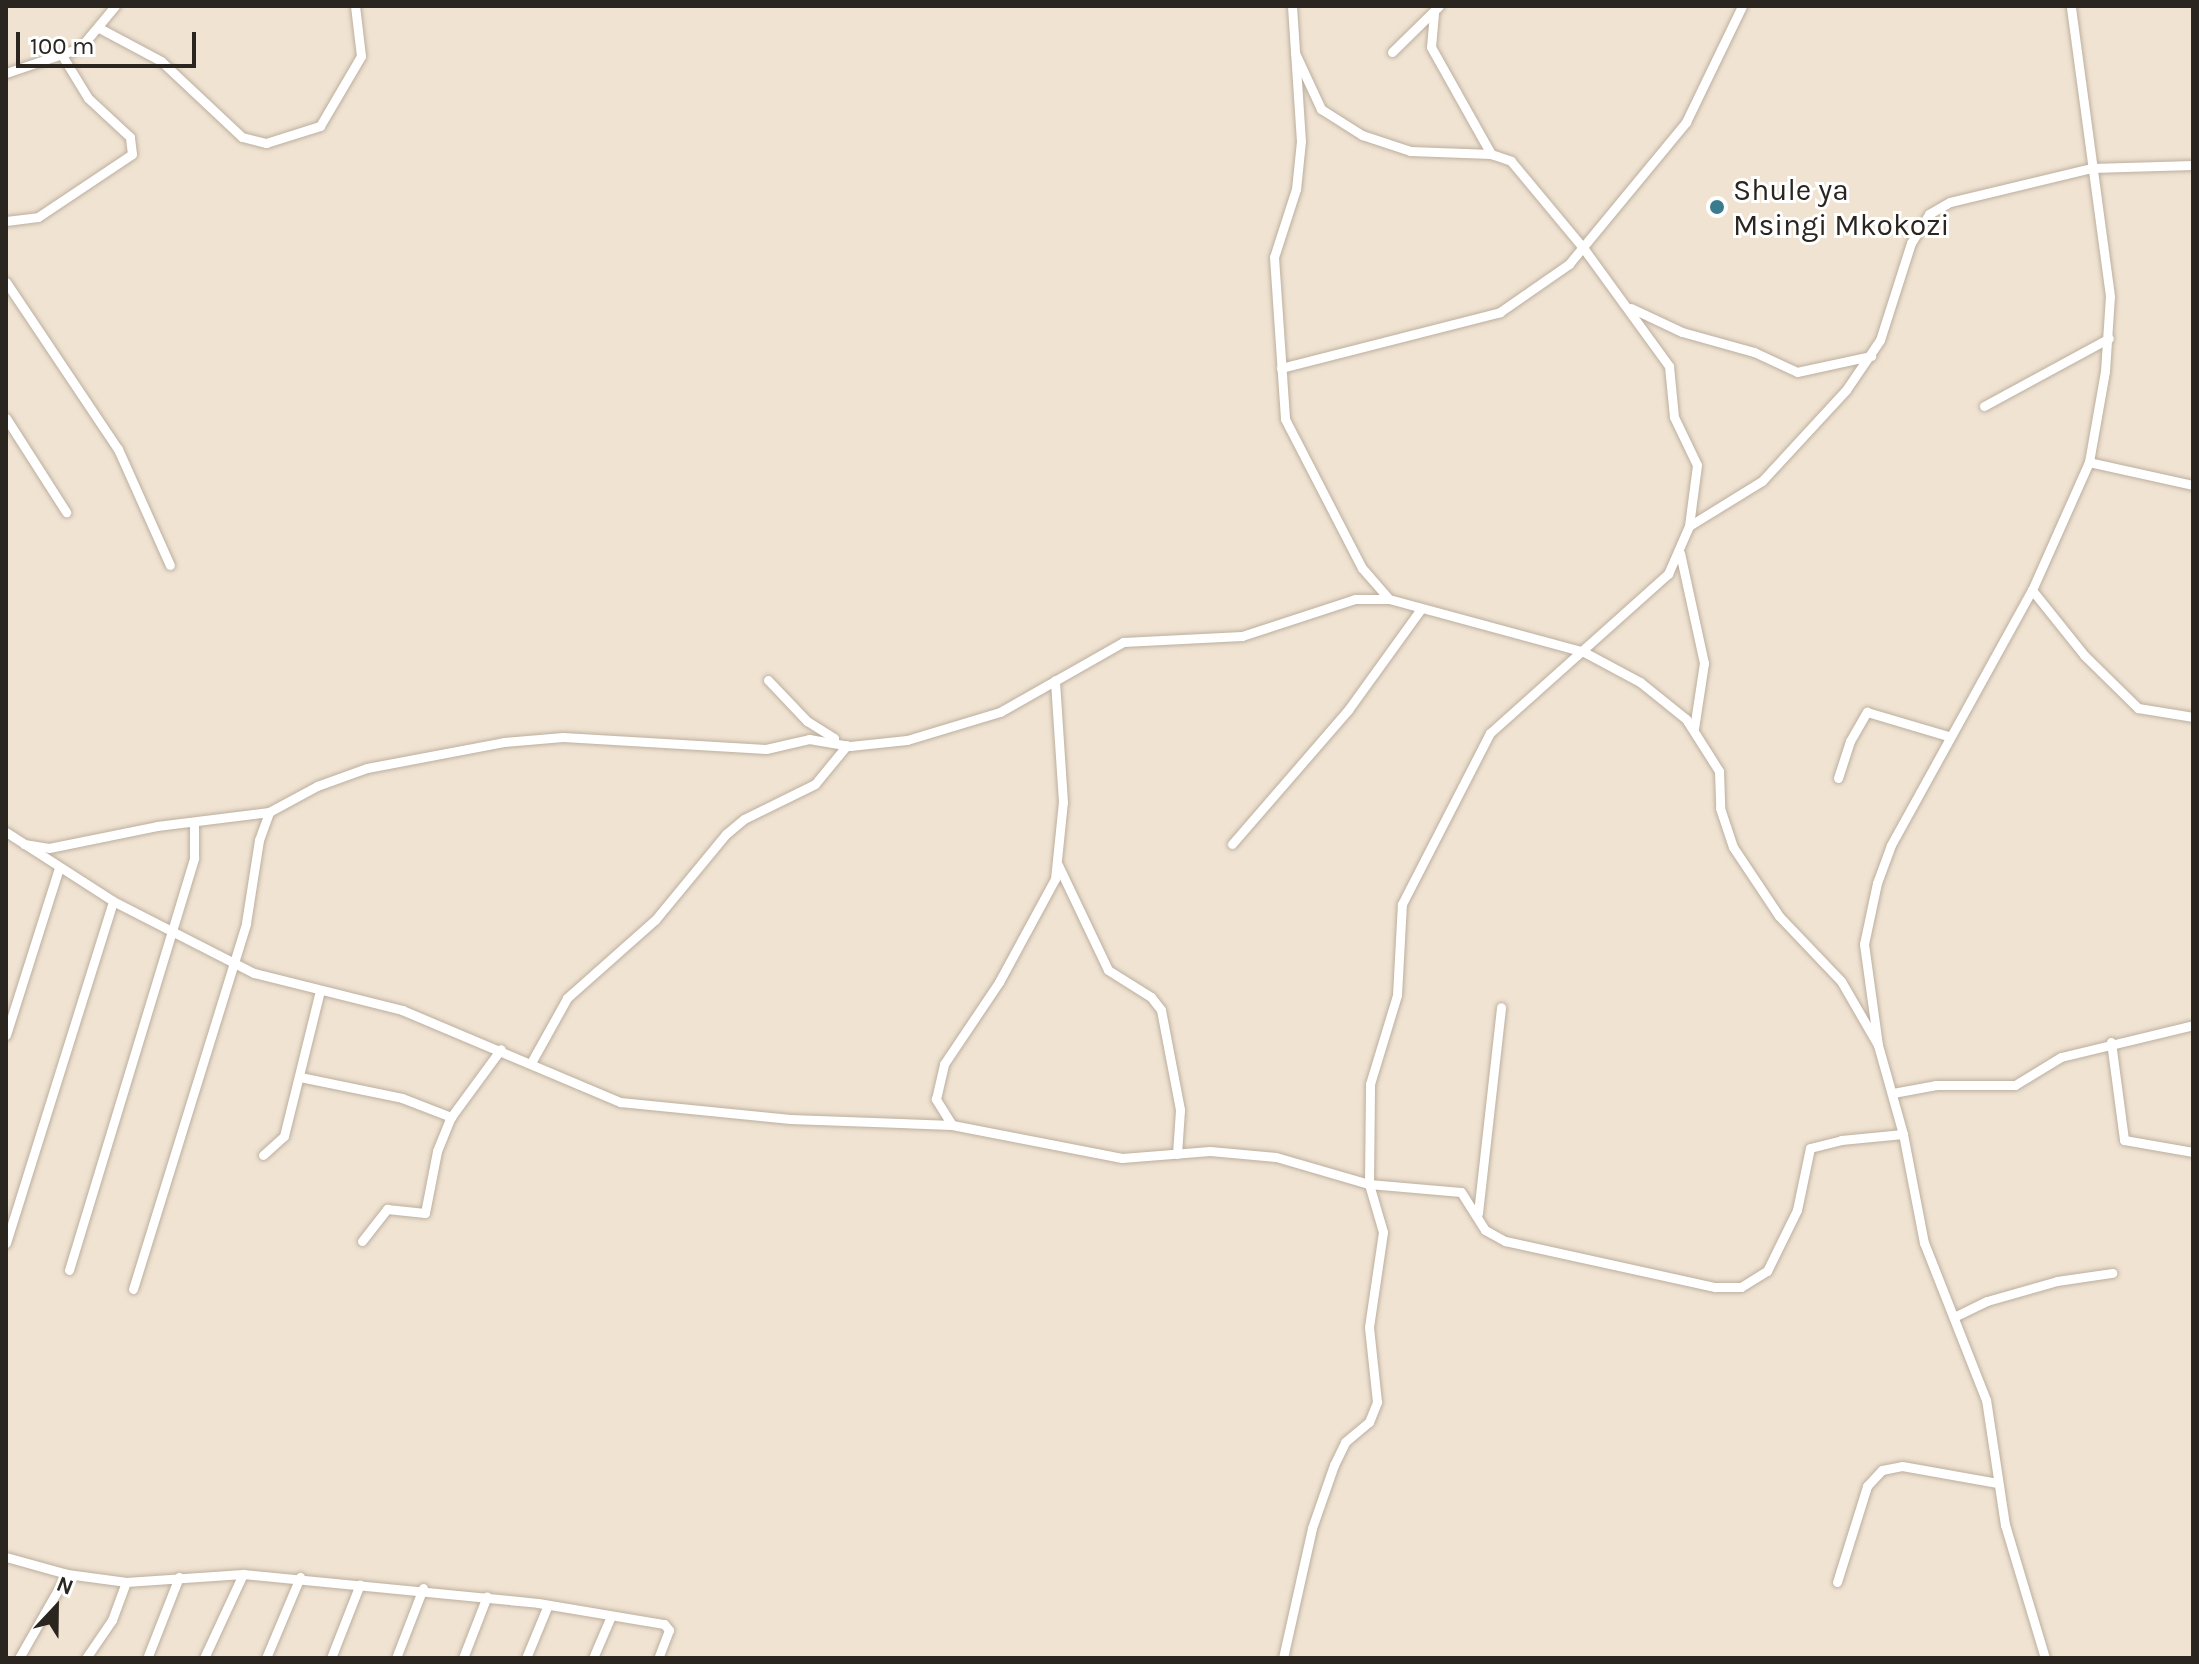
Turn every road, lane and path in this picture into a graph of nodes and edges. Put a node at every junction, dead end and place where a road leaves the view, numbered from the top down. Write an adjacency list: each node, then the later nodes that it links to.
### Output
1 (115, 6): 7 (street)
2 (355, 6): 7 (street)
3 (1292, 6): 9 (street)
4 (1742, 6): 16 (street)
5 (2071, 6): 14 (street)
6 (1436, 10): 8 (street); 12 (street)
7 (101, 29): 10 (street)
8 (1392, 52)
9 (1295, 53): 12 (street); 21 (street)
10 (63, 57): 11 (street); 15 (street)
11 (6, 73)
12 (1491, 154): 16 (street)
13 (2193, 165): 14 (street)
14 (2092, 168): 19 (street); 20 (street)
15 (6, 221)
16 (1584, 249): 18 (street); 21 (street)
17 (6, 282): 29 (street)
18 (1628, 307): 20 (street); 27 (street)
19 (2109, 338): 22 (street); 24 (street)
20 (1871, 356): 27 (street)
21 (1281, 368): 31 (street)
22 (1984, 406)
23 (6, 418): 26 (street)
24 (2089, 462): 25 (street); 30 (street)
25 (2193, 485)
26 (66, 512)
27 (1689, 526): 28 (street)
28 (1680, 553): 33 (street); 37 (street)
29 (170, 565)
30 (2032, 590): 36 (street); 38 (street)
31 (1389, 599): 32 (street); 35 (street)
32 (1420, 610): 33 (street); 45 (street)
33 (1584, 652): 37 (street); 67 (street)
34 (768, 680): 39 (street)
35 (1055, 680): 39 (street); 46 (street)
36 (2193, 717)
37 (1694, 728): 56 (street)
38 (1948, 736): 40 (street); 56 (street)
39 (850, 746): 41 (street); 58 (street)
40 (1838, 778)
41 (269, 812): 42 (street); 50 (street)
42 (194, 822): 44 (street); 49 (street)
43 (6, 832): 44 (street)
44 (24, 844): 47 (street)
45 (1232, 844)
46 (1058, 865): 62 (street); 65 (street)
47 (59, 868): 48 (street); 54 (street)
48 (113, 901): 49 (street); 70 (street)
49 (172, 932): 50 (street); 71 (street)
50 (233, 963): 51 (street); 73 (street)
51 (320, 990): 57 (street); 59 (street)
52 (1501, 1007): 68 (street)
53 (2193, 1025): 55 (street)
54 (6, 1035)
55 (2111, 1042): 60 (street); 64 (street)
56 (1878, 1045): 60 (street)
57 (501, 1049): 58 (street); 61 (street)
58 (532, 1061): 62 (street)
59 (300, 1077): 61 (street); 66 (street)
60 (1893, 1093): 63 (street)
61 (451, 1117): 69 (street)
62 (952, 1125): 65 (street)
63 (1903, 1134): 68 (street); 74 (street)
64 (2193, 1152)
65 (1177, 1154): 67 (street)
66 (263, 1155)
67 (1369, 1184): 68 (street); 99 (street)
68 (1478, 1213)
69 (362, 1241)
70 (6, 1243)
71 (69, 1270)
72 (2112, 1273): 74 (street)
73 (133, 1289)
74 (1956, 1316): 75 (street)
75 (1997, 1483): 82 (street); 100 (street)
76 (6, 1557): 77 (street)
77 (67, 1574): 81 (street); 89 (street)
78 (243, 1574): 79 (street); 80 (street); 91 (street)
79 (179, 1577): 81 (street); 88 (street)
80 (300, 1577): 83 (street); 92 (street)
81 (126, 1582): 90 (street)
82 (1837, 1582)
83 (360, 1584): 84 (street); 93 (street)
84 (423, 1588): 85 (street); 94 (street)
85 (487, 1596): 86 (street); 95 (street)
86 (548, 1605): 87 (street); 96 (street)
87 (611, 1616): 97 (street); 98 (street)
88 (148, 1656)
89 (19, 1658)
90 (86, 1658)
91 (204, 1658)
92 (266, 1658)
93 (331, 1658)
94 (396, 1658)
95 (463, 1658)
96 (526, 1658)
97 (593, 1658)
98 (658, 1658)
99 (1283, 1658)
100 (2045, 1658)

